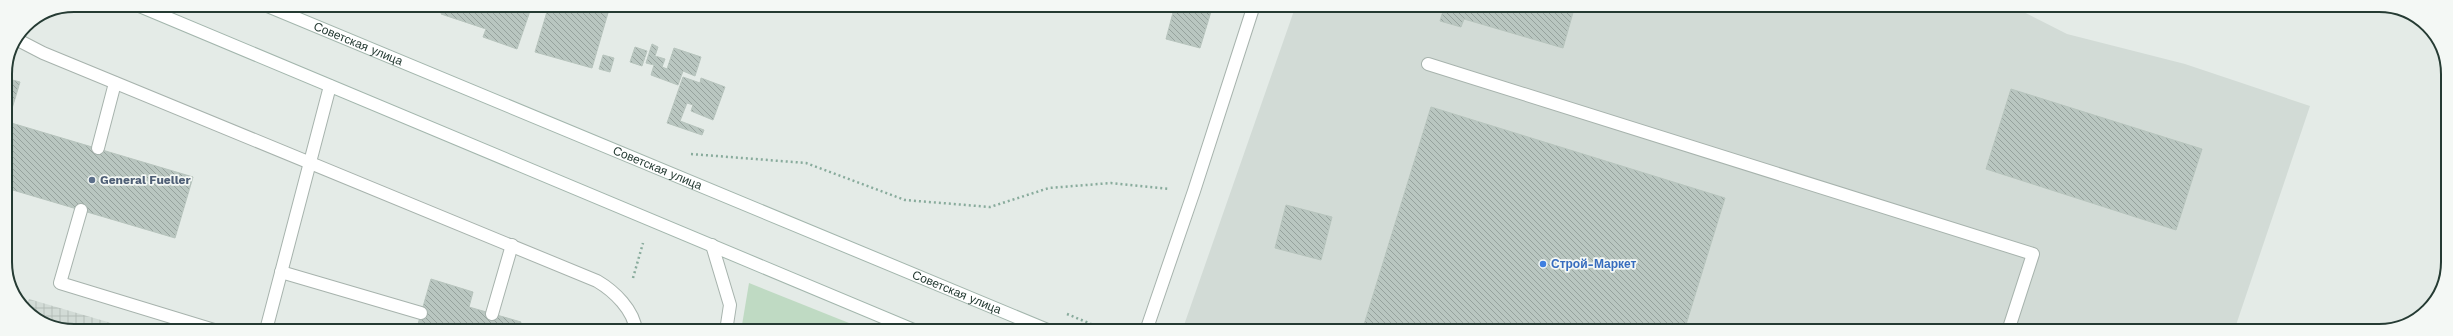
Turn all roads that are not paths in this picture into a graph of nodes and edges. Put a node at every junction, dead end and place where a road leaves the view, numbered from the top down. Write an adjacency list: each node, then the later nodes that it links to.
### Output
1 (154, 12): 7 (main road)
2 (282, 12): 21 (main road, Советская улица)
3 (1252, 12): 22 (main road)
4 (22, 42): 6 (main road)
5 (1428, 64): 23 (main road)
6 (115, 83): 8 (main road); 9 (main road)
7 (330, 86): 9 (main road); 11 (main road)
8 (98, 148)
9 (310, 162): 12 (main road); 13 (main road)
10 (80, 210): 16 (main road)
11 (712, 245): 19 (main road); 20 (main road)
12 (512, 246): 15 (main road); 18 (main road)
13 (281, 272): 14 (main road); 17 (main road)
14 (421, 313)
15 (492, 314)
16 (194, 324)
17 (268, 324)
18 (633, 324)
19 (727, 324)
20 (900, 324)
21 (1033, 324)
22 (1148, 324)
23 (2010, 324)

